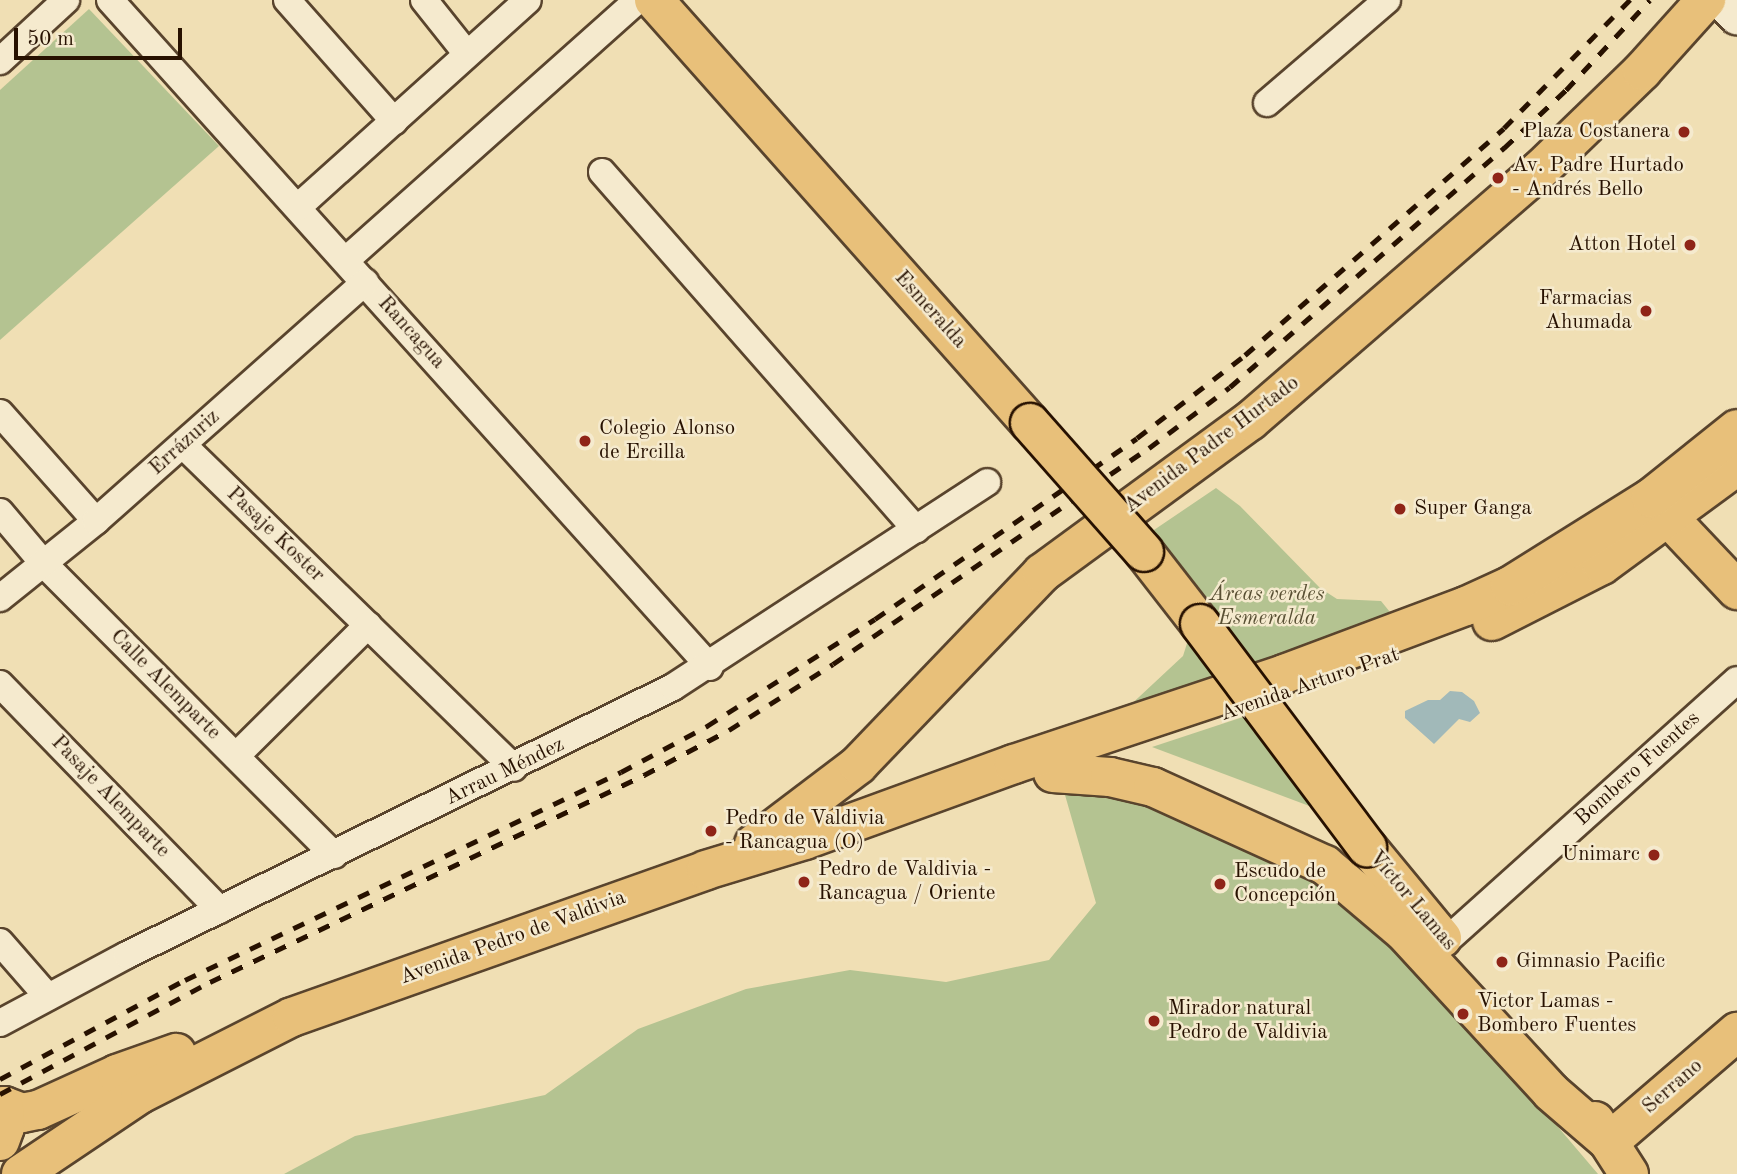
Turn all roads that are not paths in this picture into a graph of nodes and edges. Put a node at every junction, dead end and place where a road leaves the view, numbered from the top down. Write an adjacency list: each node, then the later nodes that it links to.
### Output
1 (66, 0): 13 (street)
2 (110, 0): 17 (street, Rancagua)
3 (287, 0): 15 (street)
4 (424, 0): 12 (street)
5 (528, 0): 12 (street)
6 (638, 0): 18 (street)
7 (654, 0): 32 (main road, Esmeralda, bridge)
8 (1387, 0): 14 (street)
9 (1706, 0): 42 (main road, Avenida Padre Hurtado)
10 (1723, 0): 11 (street)
11 (1737, 15)
12 (467, 54): 15 (street)
13 (0, 61)
14 (1267, 103)
15 (394, 121): 17 (street)
16 (602, 172): 28 (street)
17 (298, 207): 18 (street, Rancagua)
18 (346, 260): 19 (street, Rancagua)
19 (365, 282): 22 (street, Errázuriz); 34 (street, Rancagua)
20 (0, 413): 27 (street)
21 (1737, 429): 25 (main road, Avenida Arturo Prat)
22 (183, 444): 27 (street, Errázuriz); 33 (street, Pasaje Koster)
23 (1737, 466): 25 (main road, Avenida Arturo Prat)
24 (987, 482): 28 (street, Arrau Méndez)
25 (1661, 508): 30 (main road); 38 (main road, Avenida Arturo Prat)
26 (0, 512): 29 (street, Calle Alemparte)
27 (96, 521): 29 (street, Errázuriz)
28 (916, 530): 34 (street, Arrau Méndez)
29 (44, 564): 31 (street, Errázuriz); 37 (street, Calle Alemparte)
30 (1737, 590)
31 (0, 598)
32 (1200, 624): 45 (main road, Víctor Lamas, bridge)
33 (368, 625): 37 (street); 39 (street, Pasaje Koster)
34 (710, 667): 39 (street, Arrau Méndez)
35 (1737, 680): 45 (street, Bombero Fuentes)
36 (0, 684): 43 (street, Pasaje Alemparte)
37 (236, 755): 41 (street, Calle Alemparte)
38 (1043, 766): 40 (main road, Avenida Arturo Prat); 42 (main road, Avenida Pedro de Valdivia); 51 (main road)
39 (514, 768): 41 (street, Arrau Méndez)
40 (852, 844): 53 (main road, Avenida Pedro de Valdivia)
41 (334, 855): 43 (street, Arrau Méndez)
42 (706, 870): 49 (main road, Avenida Pedro de Valdivia)
43 (220, 910): 46 (street, Arrau Méndez)
44 (0, 942): 46 (street)
45 (1445, 942): 51 (main road, Víctor Lamas)
46 (48, 996): 47 (street, Arrau Méndez)
47 (0, 1023)
48 (1737, 1032): 51 (main road, Serrano)
49 (240, 1040): 50 (main road); 52 (main road, Avenida Pedro de Valdivia)
50 (1, 1116)
51 (1609, 1142): 54 (main road, Víctor Lamas)
52 (21, 1174)
53 (63, 1174)
54 (1629, 1174)

